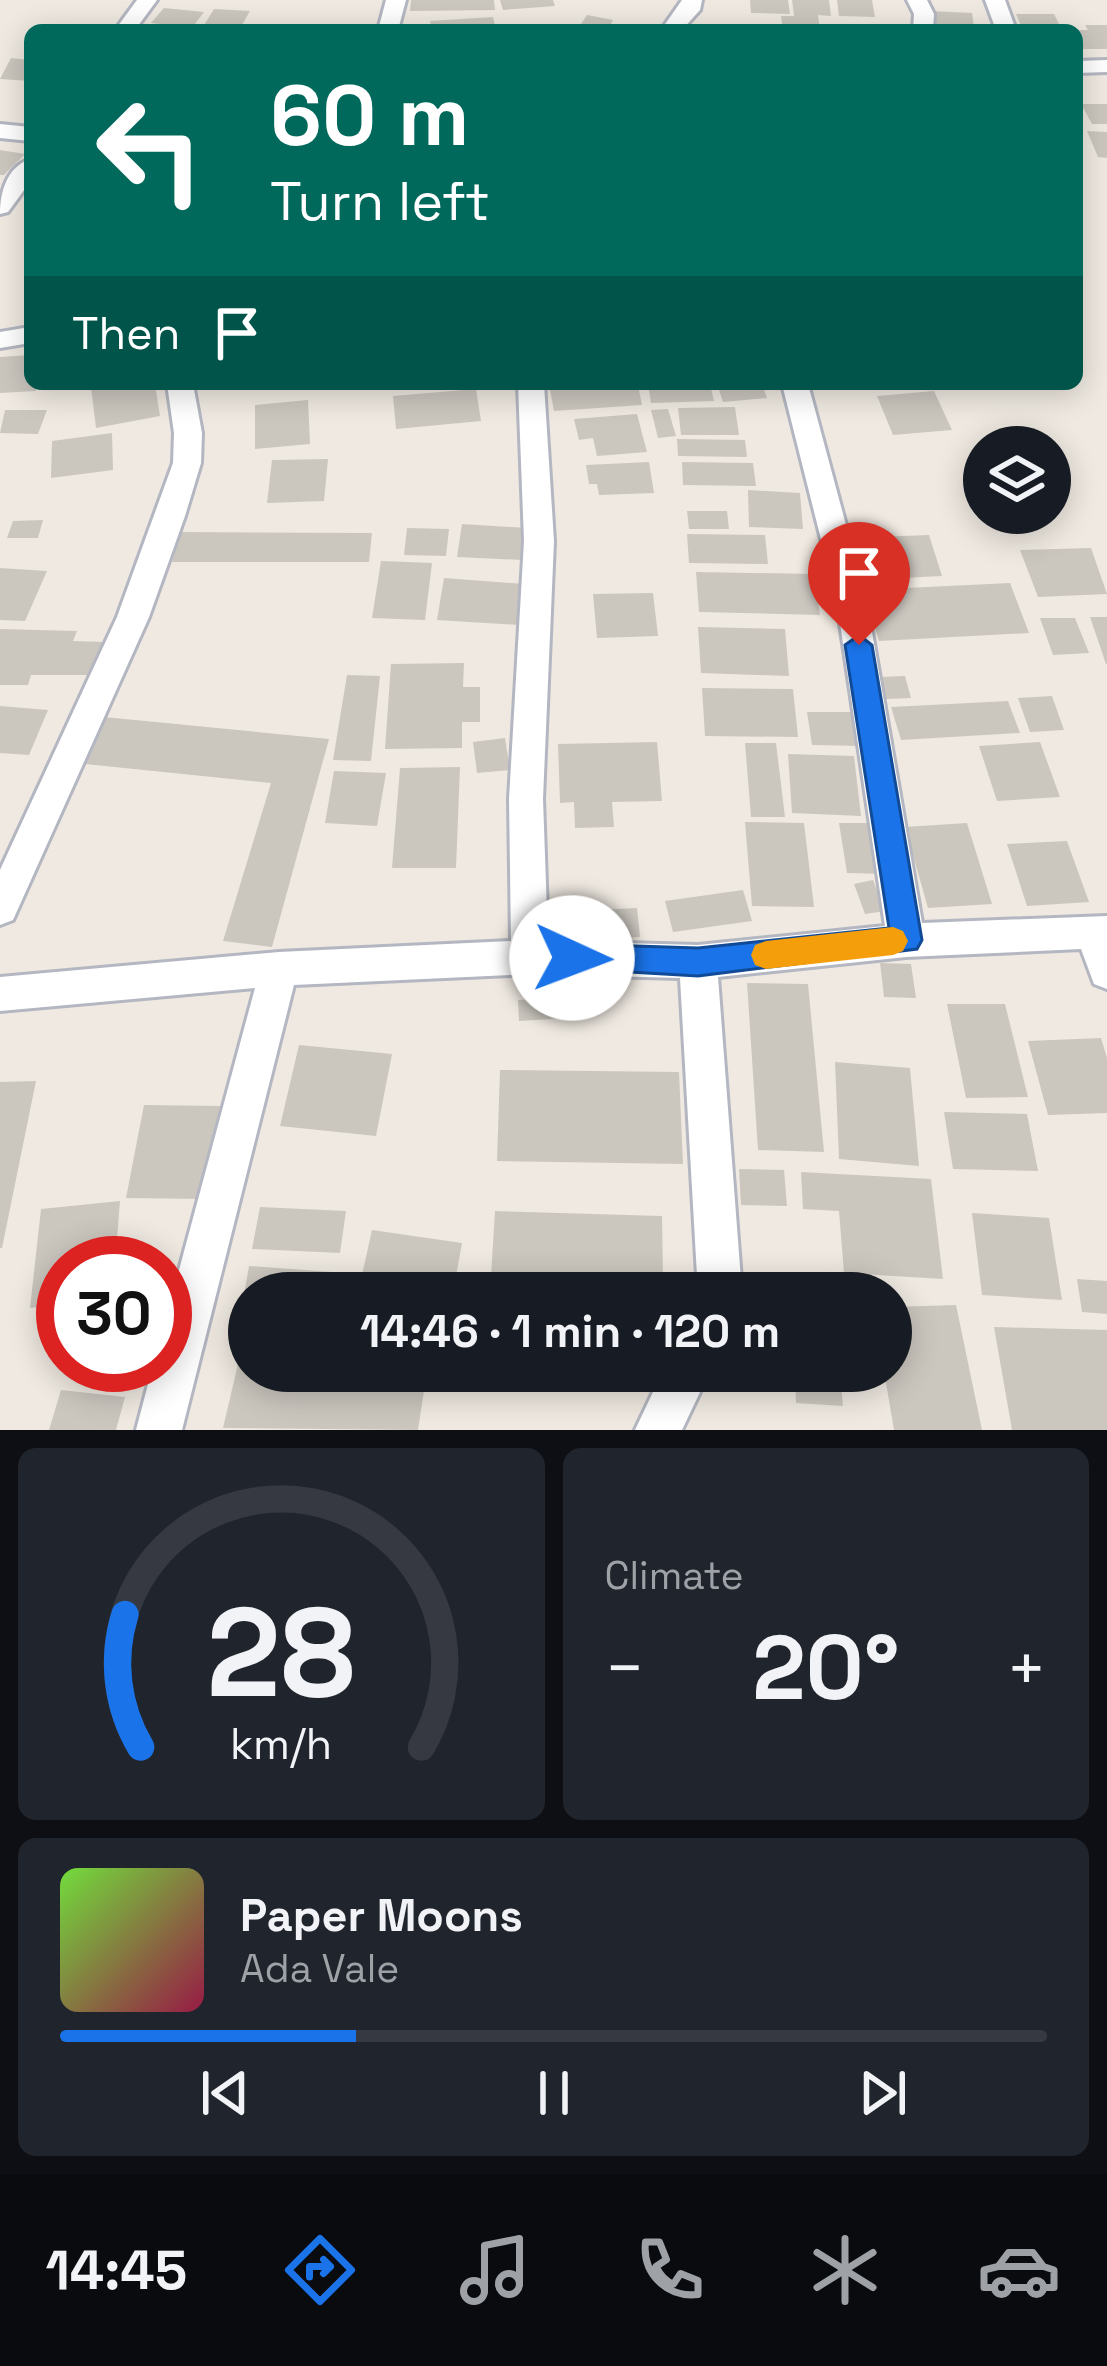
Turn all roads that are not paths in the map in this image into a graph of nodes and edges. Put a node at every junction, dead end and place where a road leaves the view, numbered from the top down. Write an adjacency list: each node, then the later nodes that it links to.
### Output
1 (24, 174): 2 (street)
2 (0, 207)
3 (181, 390): 6 (street)
4 (530, 390): 9 (street)
5 (797, 390): 8 (street)
6 (0, 909)
7 (1101, 933): 8 (street); 12 (street)
8 (907, 940): 10 (street)
9 (530, 957): 10 (street); 11 (street)
10 (698, 962): 14 (street)
11 (279, 969): 13 (street); 16 (street)
12 (1107, 972)
13 (0, 994)
14 (719, 1272)
15 (677, 1392): 17 (street)
16 (159, 1430)
17 (658, 1430)

